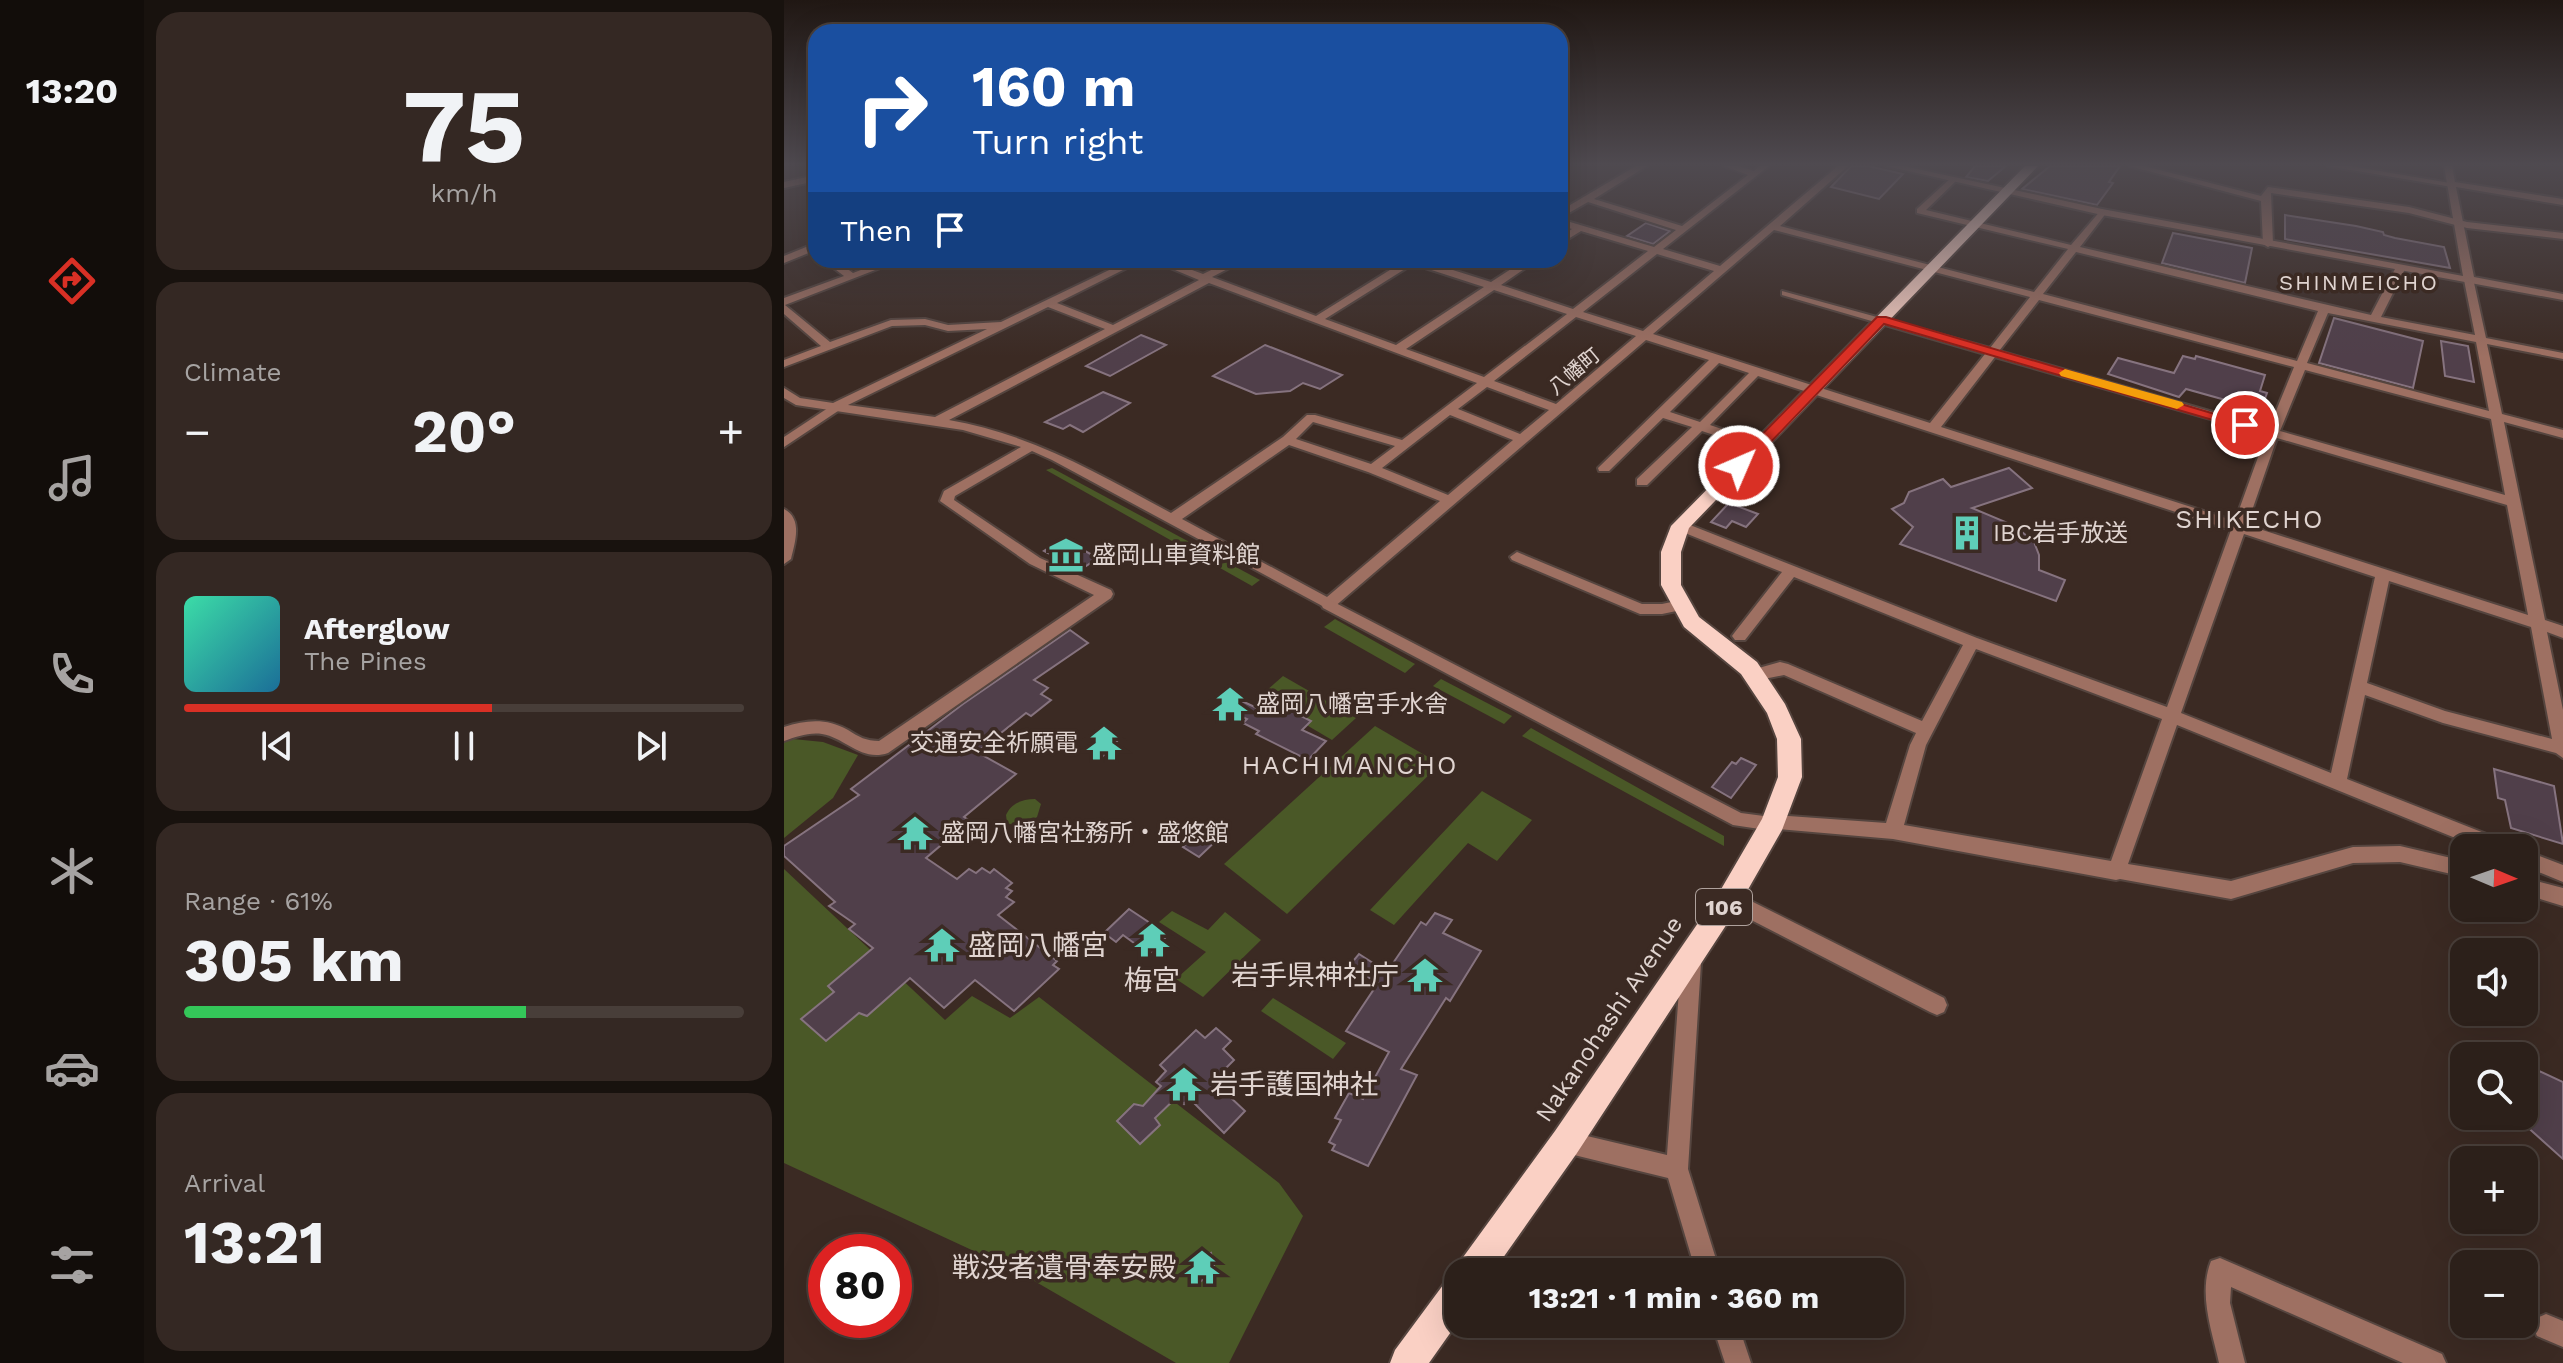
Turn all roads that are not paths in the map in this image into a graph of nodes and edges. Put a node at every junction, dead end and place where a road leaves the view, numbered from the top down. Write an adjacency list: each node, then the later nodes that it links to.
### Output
1 (1682, 229): 16 (street)
2 (1585, 230): 16 (street)
3 (1771, 230): 28 (street, 八幡町)
4 (1784, 230): 18 (street)
5 (1968, 230): 18 (highway)
6 (1997, 230): 15 (street)
7 (2087, 230): 15 (street)
8 (2193, 230): 13 (street)
9 (2268, 230): 13 (street)
10 (2460, 230): 31 (street)
11 (2512, 230): 12 (street)
12 (2563, 236)
13 (2268, 244): 27 (street)
14 (808, 248): 17 (street)
15 (2072, 248): 34 (street); 38 (street)
16 (1654, 251): 28 (street); 39 (street)
17 (784, 260)
18 (1931, 266): 34 (street); 41 (highway)
19 (839, 268): 29 (street)
20 (875, 268): 29 (street)
21 (1122, 268): 36 (street)
22 (1177, 268): 30 (street)
23 (1225, 268): 30 (street)
24 (1399, 268): 40 (street)
25 (1438, 268): 32 (street)
26 (1520, 268): 32 (street)
27 (2400, 269): 31 (street); 42 (street)
28 (1722, 270): 45 (street, 八幡町)
29 (852, 277): 37 (street)
30 (1205, 279): 40 (street); 44 (street)
31 (2469, 280): 35 (street); 46 (street)
32 (1494, 285): 39 (street); 48 (street)
33 (1786, 293): 41 (street)
34 (2036, 294): 49 (street); 53 (street)
35 (2563, 297)
36 (1049, 304): 43 (street); 44 (street)
37 (784, 305): 47 (street)
38 (2324, 309): 42 (street); 53 (street)
39 (1574, 313): 45 (street); 55 (street)
40 (1316, 320): 48 (street)
41 (1881, 320): 49 (street); 56 (highway)
42 (2374, 320): 46 (street)
43 (1006, 324): 47 (street); 58 (street)
44 (1114, 329): 63 (street)
45 (1643, 336): 51 (street); 59 (street, 八幡町)
46 (2480, 340): 50 (street); 62 (street)
47 (828, 346): 52 (street)
48 (1398, 349): 55 (street)
49 (1992, 352): 65 (street); 66 (street)
50 (2563, 356)
51 (1717, 359): 54 (street); 61 (street)
52 (784, 364)
53 (2301, 364): 62 (street); 66 (street)
54 (1757, 371): 56 (street); 64 (street)
55 (1487, 381): 59 (street); 60 (street)
56 (1815, 389): 65 (street); 73 (highway)
57 (784, 392): 58 (street)
58 (834, 408): 63 (street); 70 (street)
59 (1558, 409): 68 (street, 八幡町)
60 (1449, 410): 68 (street); 71 (street)
61 (1662, 413): 64 (street); 74 (street)
62 (2495, 417): 67 (street); 78 (street)
63 (937, 421): 72 (street)
64 (1701, 426): 73 (street); 76 (street)
65 (1934, 427): 82 (street)
66 (2273, 433): 78 (street); 82 (street)
67 (2563, 434)
68 (1522, 439): 77 (street, 八幡町)
69 (1287, 440): 71 (street); 75 (street); 80 (street)
70 (784, 443)
71 (1406, 445): 75 (street)
72 (1032, 446): 80 (street); 97 (street)
73 (1759, 446): 81 (highway)
74 (1604, 468)
75 (1373, 469): 77 (street)
76 (1642, 482)
77 (1449, 500): 87 (street, 八幡町)
78 (2513, 502): 89 (street)
79 (784, 513): 84 (street)
80 (1172, 519): 87 (street)
81 (1680, 526): 85 (street); 88 (highway, Nakanohashi Avenue / 106)
82 (2239, 526): 86 (street); 95 (street)
83 (1517, 557): 88 (street)
84 (784, 559)
85 (1791, 570): 91 (street); 92 (street)
86 (2383, 574): 89 (street); 94 (street)
87 (1328, 604): 100 (street)
88 (1681, 605): 93 (highway, Nakanohashi Avenue / 106)
89 (2540, 624): 90 (street); 98 (street)
90 (2563, 632)
91 (1740, 636)
92 (1972, 642): 95 (street); 96 (street)
93 (1754, 675): 96 (street); 100 (highway, Nakanohashi Avenue / 106)
94 (2358, 686): 98 (street); 99 (street)
95 (2170, 715): 99 (street); 105 (street)
96 (1925, 730): 101 (street)
97 (784, 734)
98 (2563, 750)
99 (2338, 782): 102 (street)
100 (1773, 823): 101 (street); 109 (highway, Nakanohashi Avenue / 106)
101 (1893, 831): 105 (street)
102 (2466, 834)
103 (2538, 864): 106 (street)
104 (2450, 866): 105 (street)
105 (2116, 872)
106 (2563, 874)
107 (2538, 890): 108 (street)
108 (2563, 897)
109 (1729, 899): 110 (highway, Nakanohashi Avenue / 106); 111 (street)
110 (1692, 950): 112 (highway, Nakanohashi Avenue / 106); 113 (street)
111 (1937, 1005)
112 (1566, 1142): 113 (street); 114 (highway, Nakanohashi Avenue / 106)
113 (1677, 1169): 115 (street)
114 (1483, 1258)
115 (1704, 1258)
116 (1444, 1313): 118 (highway)
117 (1729, 1338): 119 (street)
118 (1408, 1363)
119 (1736, 1363)
120 (2232, 1363): 121 (street)
121 (2433, 1363)

